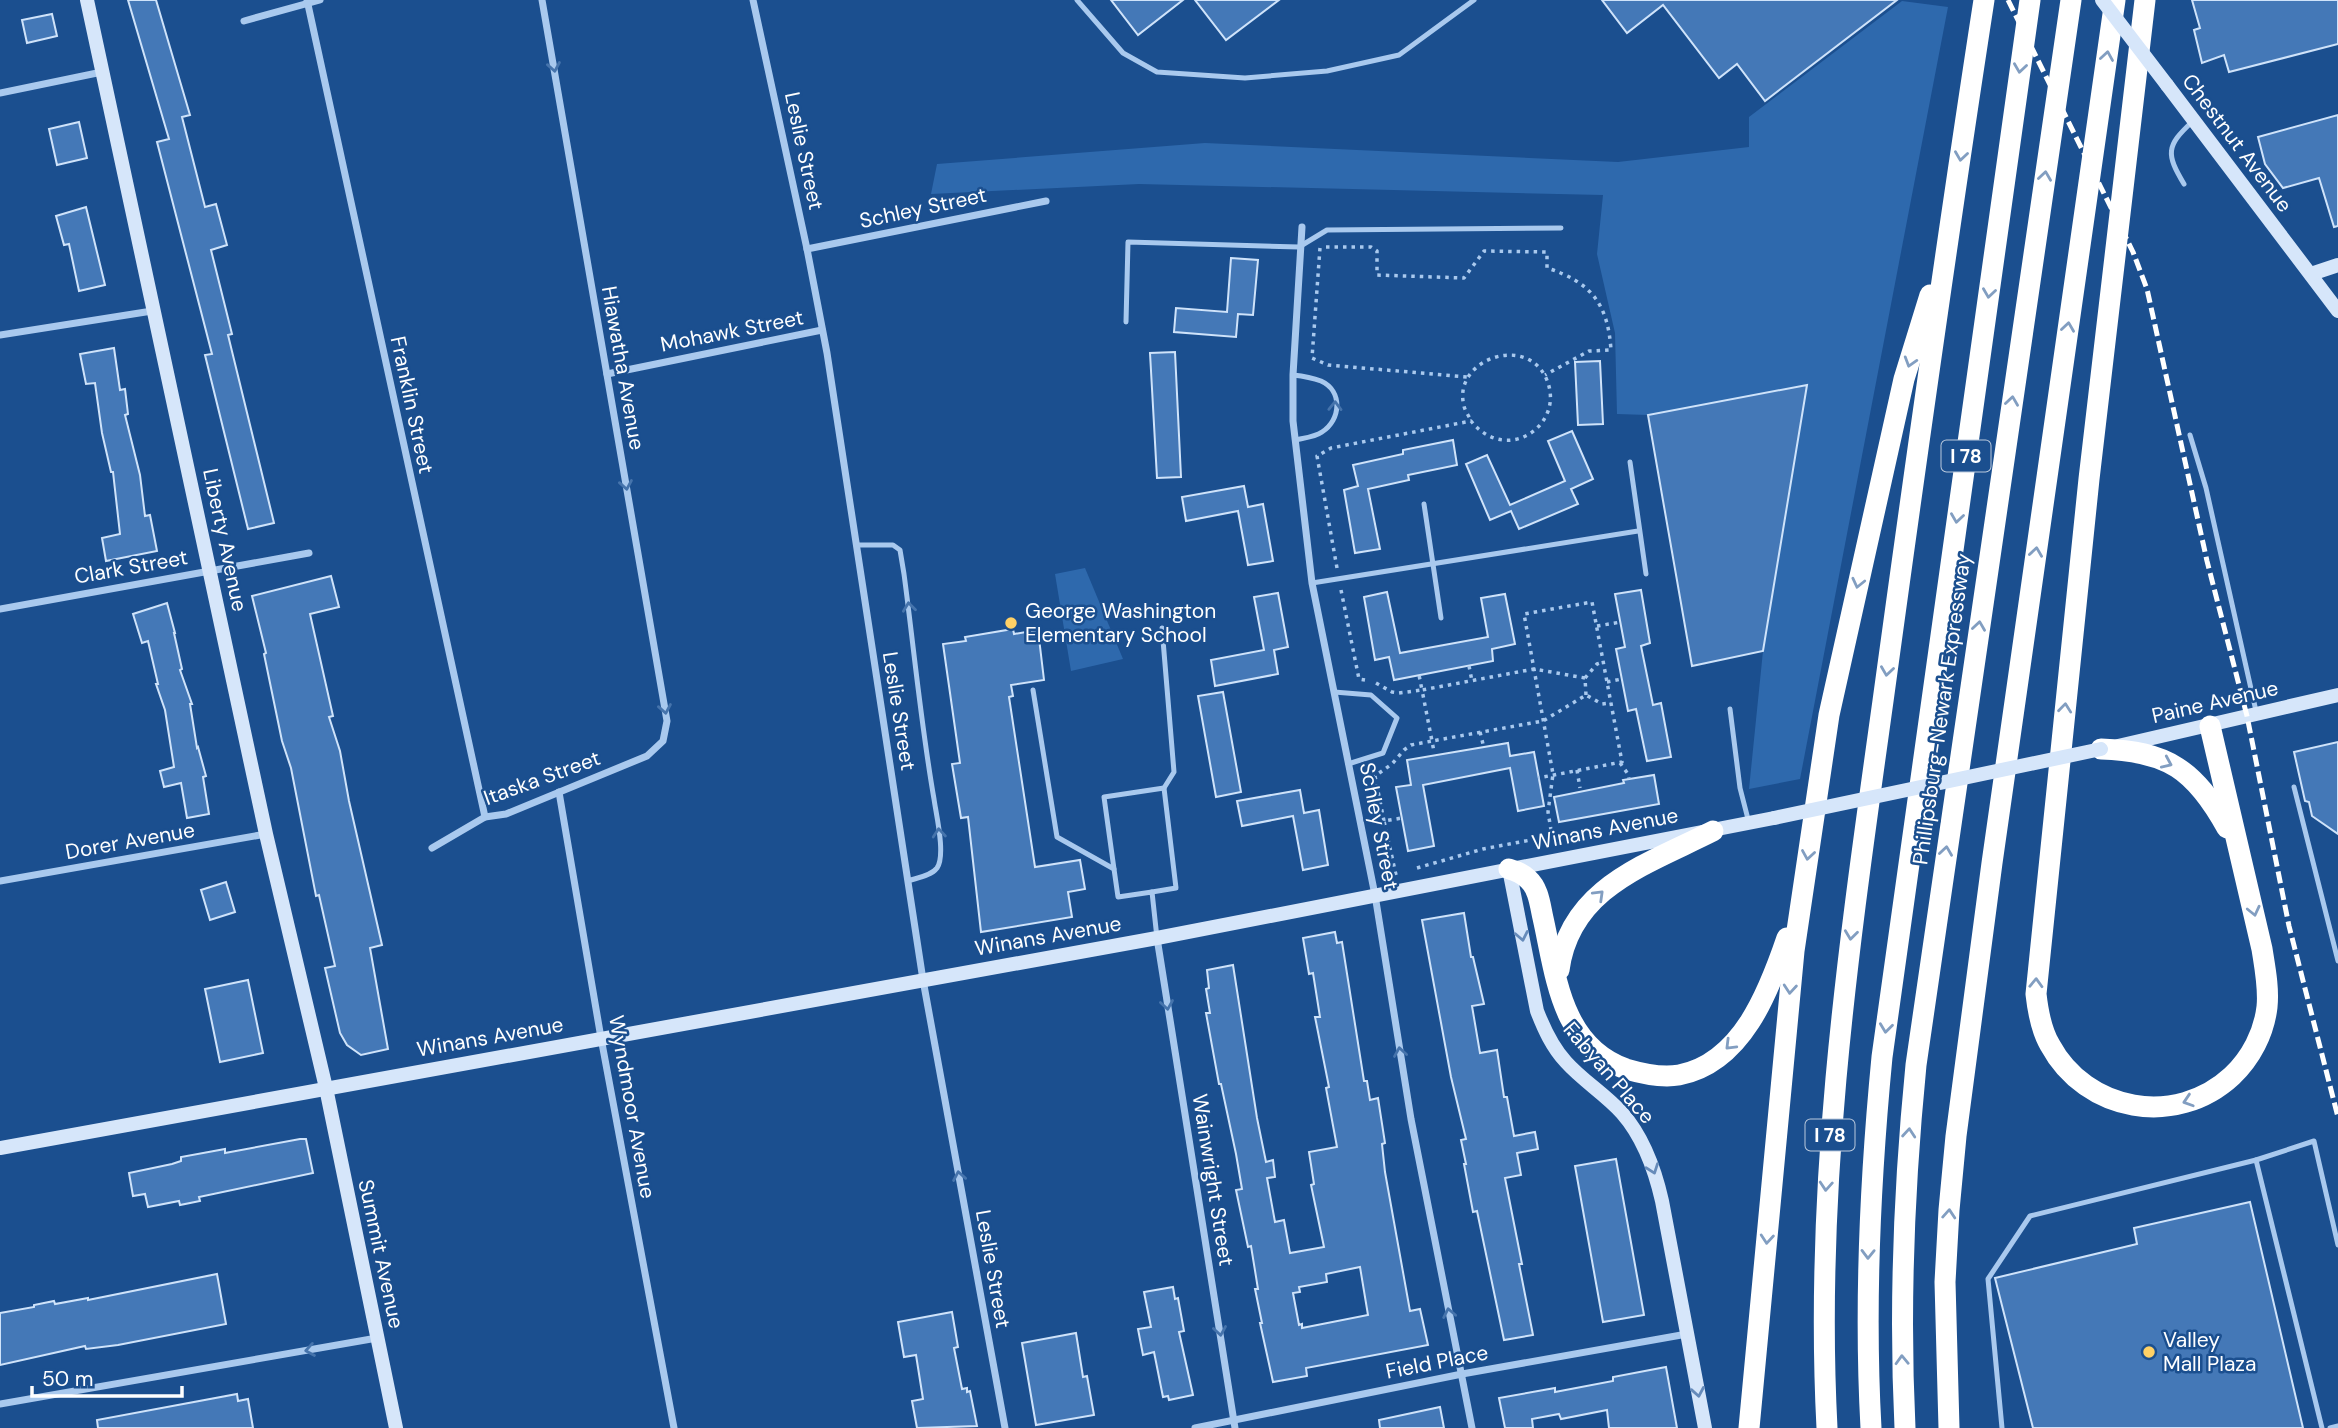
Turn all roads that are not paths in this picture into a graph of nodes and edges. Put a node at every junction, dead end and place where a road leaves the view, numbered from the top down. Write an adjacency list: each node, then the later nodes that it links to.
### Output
1 (87, 0): 15 (street, Liberty Avenue)
2 (320, 0): 13 (street)
3 (542, 0): 32 (street, Hiawatha Avenue, one-way to 32)
4 (753, 0): 24 (street, Leslie Street)
5 (1077, 0): 6 (lane)
6 (1474, 0)
7 (1984, 0): 21 (highway, I 78, one-way to 21)
8 (2030, 0): 96 (highway, Phillipsburg-Newark Expressway / I 78, one-way to 96)
9 (2071, 0): 97 (highway, Phillipsburg-Newark Expressway / I 78, one-way to 9)
10 (2102, 0): 17 (street, Chestnut Avenue, bridge)
11 (2115, 0): 98 (highway, one-way to 11)
12 (2145, 0): 65 (highway, one-way to 12)
13 (308, 1): 14 (street); 60 (street, Franklin Street)
14 (244, 20)
15 (102, 72): 16 (street); 27 (street, Liberty Avenue)
16 (0, 93)
17 (2194, 120): 18 (lane); 26 (street, Chestnut Avenue)
18 (2184, 184)
19 (1046, 201): 24 (street, Schley Street)
20 (1302, 226): 23 (street, Schley Street)
21 (1951, 226): 72 (highway, one-way to 72); 95 (highway, I 78, one-way to 95)
22 (1561, 228): 23 (lane)
23 (1299, 247): 29 (lane); 33 (street, Schley Street)
24 (807, 250): 30 (street, Leslie Street)
25 (2338, 265): 26 (street)
26 (2311, 274): 28 (street, Chestnut Avenue)
27 (152, 311): 31 (street); 42 (street, Liberty Avenue)
28 (2338, 311)
29 (1126, 322)
30 (822, 330): 32 (street, Mohawk Street); 39 (street, Leslie Street)
31 (0, 335)
32 (607, 374): 54 (street, Hiawatha Avenue, one-way to 54)
33 (1293, 374): 35 (street, Schley Street); 35 (lane, one-way to 33)
34 (2190, 435): 52 (lane)
35 (1295, 440): 44 (street, Schley Street)
36 (1630, 462): 38 (lane)
37 (1424, 504): 41 (lane)
38 (1638, 531): 41 (lane); 43 (lane)
39 (856, 545): 69 (street, Leslie Street); 69 (lane, one-way to 39)
40 (310, 553): 42 (street, Clark Street)
41 (1432, 564): 44 (lane); 46 (lane)
42 (211, 570): 45 (street, Clark Street); 63 (street, Liberty Avenue)
43 (1646, 574)
44 (1312, 583): 49 (street, Schley Street)
45 (0, 609)
46 (1441, 618)
47 (1162, 628): 58 (lane)
48 (1033, 690): 66 (lane)
49 (1334, 692): 56 (street, Schley Street); 56 (lane)
50 (2338, 695): 52 (street, Paine Avenue)
51 (1730, 709): 61 (lane)
52 (2257, 714): 53 (street, Paine Avenue)
53 (2210, 726): 55 (street, Paine Avenue); 65 (highway)
54 (663, 741): 59 (street, Itaska Street)
55 (2101, 749): 61 (street, Winans Avenue, bridge); 65 (highway, one-way to 65)
56 (1348, 764): 71 (street, Schley Street)
57 (2294, 787): 74 (lane)
58 (1164, 788): 66 (lane); 70 (lane)
59 (559, 792): 60 (street, Itaska Street); 77 (street, Wyndmoor Avenue)
60 (485, 817): 64 (street, Itaska Street)
61 (1749, 822): 62 (street, Winans Avenue)
62 (1713, 831): 67 (street, Winans Avenue); 76 (highway, one-way to 62)
63 (266, 834): 68 (street, Dorer Avenue); 78 (street, Liberty Avenue)
64 (432, 848)
65 (2244, 868)
66 (1114, 869): 70 (lane)
67 (1509, 869): 71 (street, Winans Avenue); 76 (highway); 82 (street, Fabyan Place, one-way to 82)
68 (0, 881)
69 (908, 881): 75 (street, Leslie Street)
70 (1152, 892): 73 (lane)
71 (1375, 895): 73 (street, Winans Avenue); 84 (street, Schley Street, one-way to 71)
72 (1801, 897): 76 (highway, one-way to 76); 94 (highway, one-way to 94)
73 (1157, 938): 75 (street, Winans Avenue); 86 (street, Wainwright Street, one-way to 86)
74 (2338, 961)
75 (923, 980): 77 (street, Winans Avenue); 90 (street, Leslie Street, one-way to 75)
76 (1562, 1000)
77 (601, 1038): 78 (street, Winans Avenue); 89 (street, Wyndmoor Avenue)
78 (326, 1088): 79 (street, Winans Avenue); 83 (street, Summit Avenue)
79 (0, 1148)
80 (2256, 1160): 81 (lane); 99 (lane); 100 (lane)
81 (2338, 1245)
82 (1687, 1334): 84 (street, Field Place); 93 (street, Fabyan Place, one-way to 93)
83 (377, 1338): 85 (street, one-way to 85); 88 (street, Summit Avenue)
84 (1462, 1374): 86 (street, Field Place); 92 (street, Schley Street)
85 (0, 1404)
86 (1234, 1424): 91 (street, Field Place)
87 (2338, 1426): 101 (lane)
88 (396, 1428)
89 (674, 1428)
90 (1005, 1428)
91 (1195, 1428)
92 (1472, 1428)
93 (1705, 1428)
94 (1749, 1428)
95 (1827, 1428)
96 (1871, 1428)
97 (1905, 1428)
98 (1949, 1428)
99 (2002, 1428)
100 (2322, 1428)
101 (2330, 1428)

